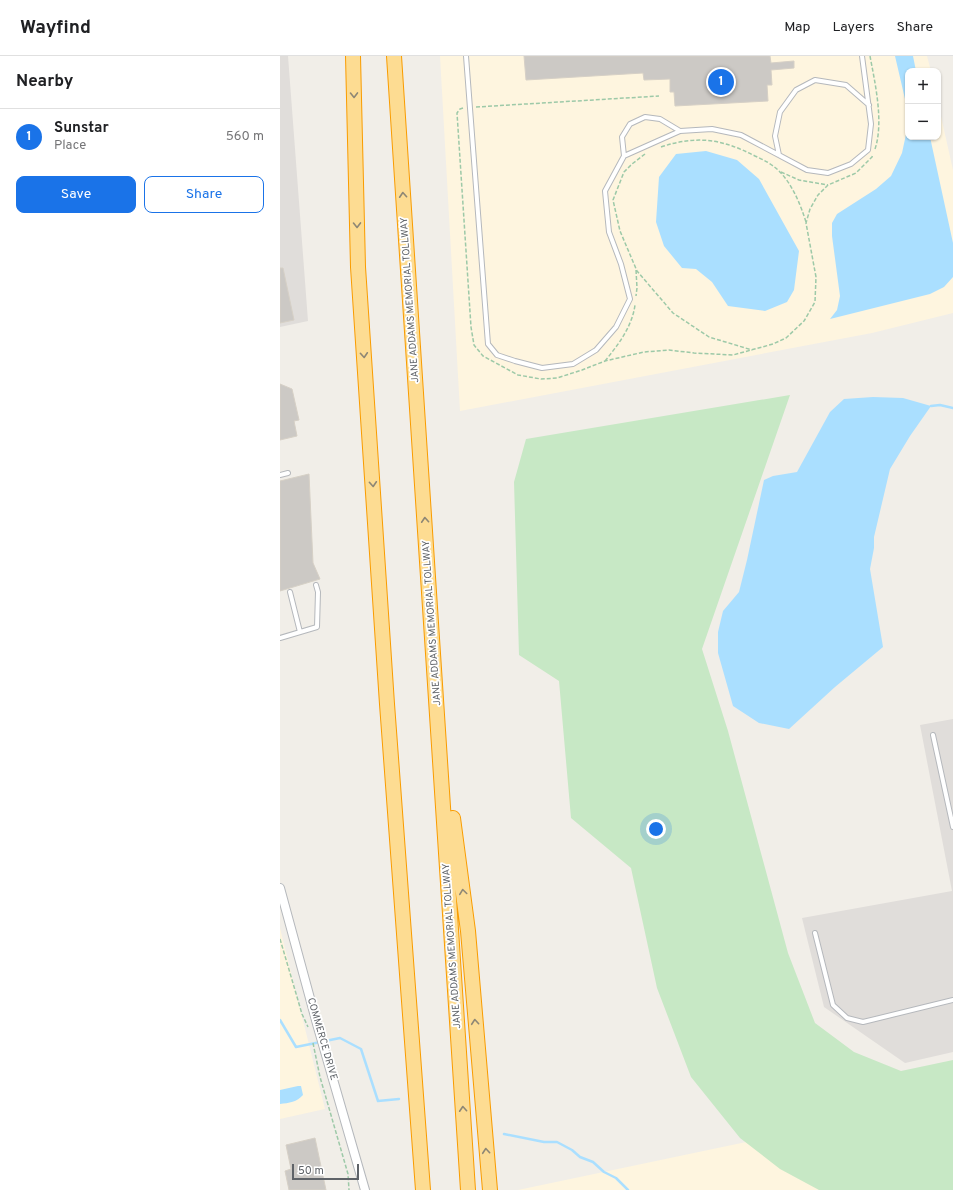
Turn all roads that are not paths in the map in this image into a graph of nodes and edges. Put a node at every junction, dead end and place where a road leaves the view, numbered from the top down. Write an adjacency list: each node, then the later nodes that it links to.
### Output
1 (353, 56): 22 (highway, one-way to 22)
2 (394, 56): 15 (highway, JANE ADDAMS MEMORIAL TOLLWAY, one-way to 2)
3 (466, 56): 8 (lane)
4 (862, 56): 5 (lane)
5 (869, 105): 7 (lane); 7 (lane)
6 (680, 131): 7 (lane); 8 (lane); 8 (lane)
7 (780, 155)
8 (624, 156)
9 (288, 473): 10 (lane)
10 (280, 475)
11 (316, 585): 13 (lane)
12 (290, 592): 13 (lane)
13 (300, 632): 14 (lane)
14 (280, 638)
15 (436, 699): 23 (highway, JANE ADDAMS MEMORIAL TOLLWAY, one-way to 15); 24 (highway, one-way to 15)
16 (933, 735): 17 (lane)
17 (953, 827)
18 (280, 888): 21 (street, COMMERCE DRIVE)
19 (815, 933): 20 (lane)
20 (953, 1000)
21 (365, 1190)
22 (423, 1190)
23 (468, 1190)
24 (490, 1190)

